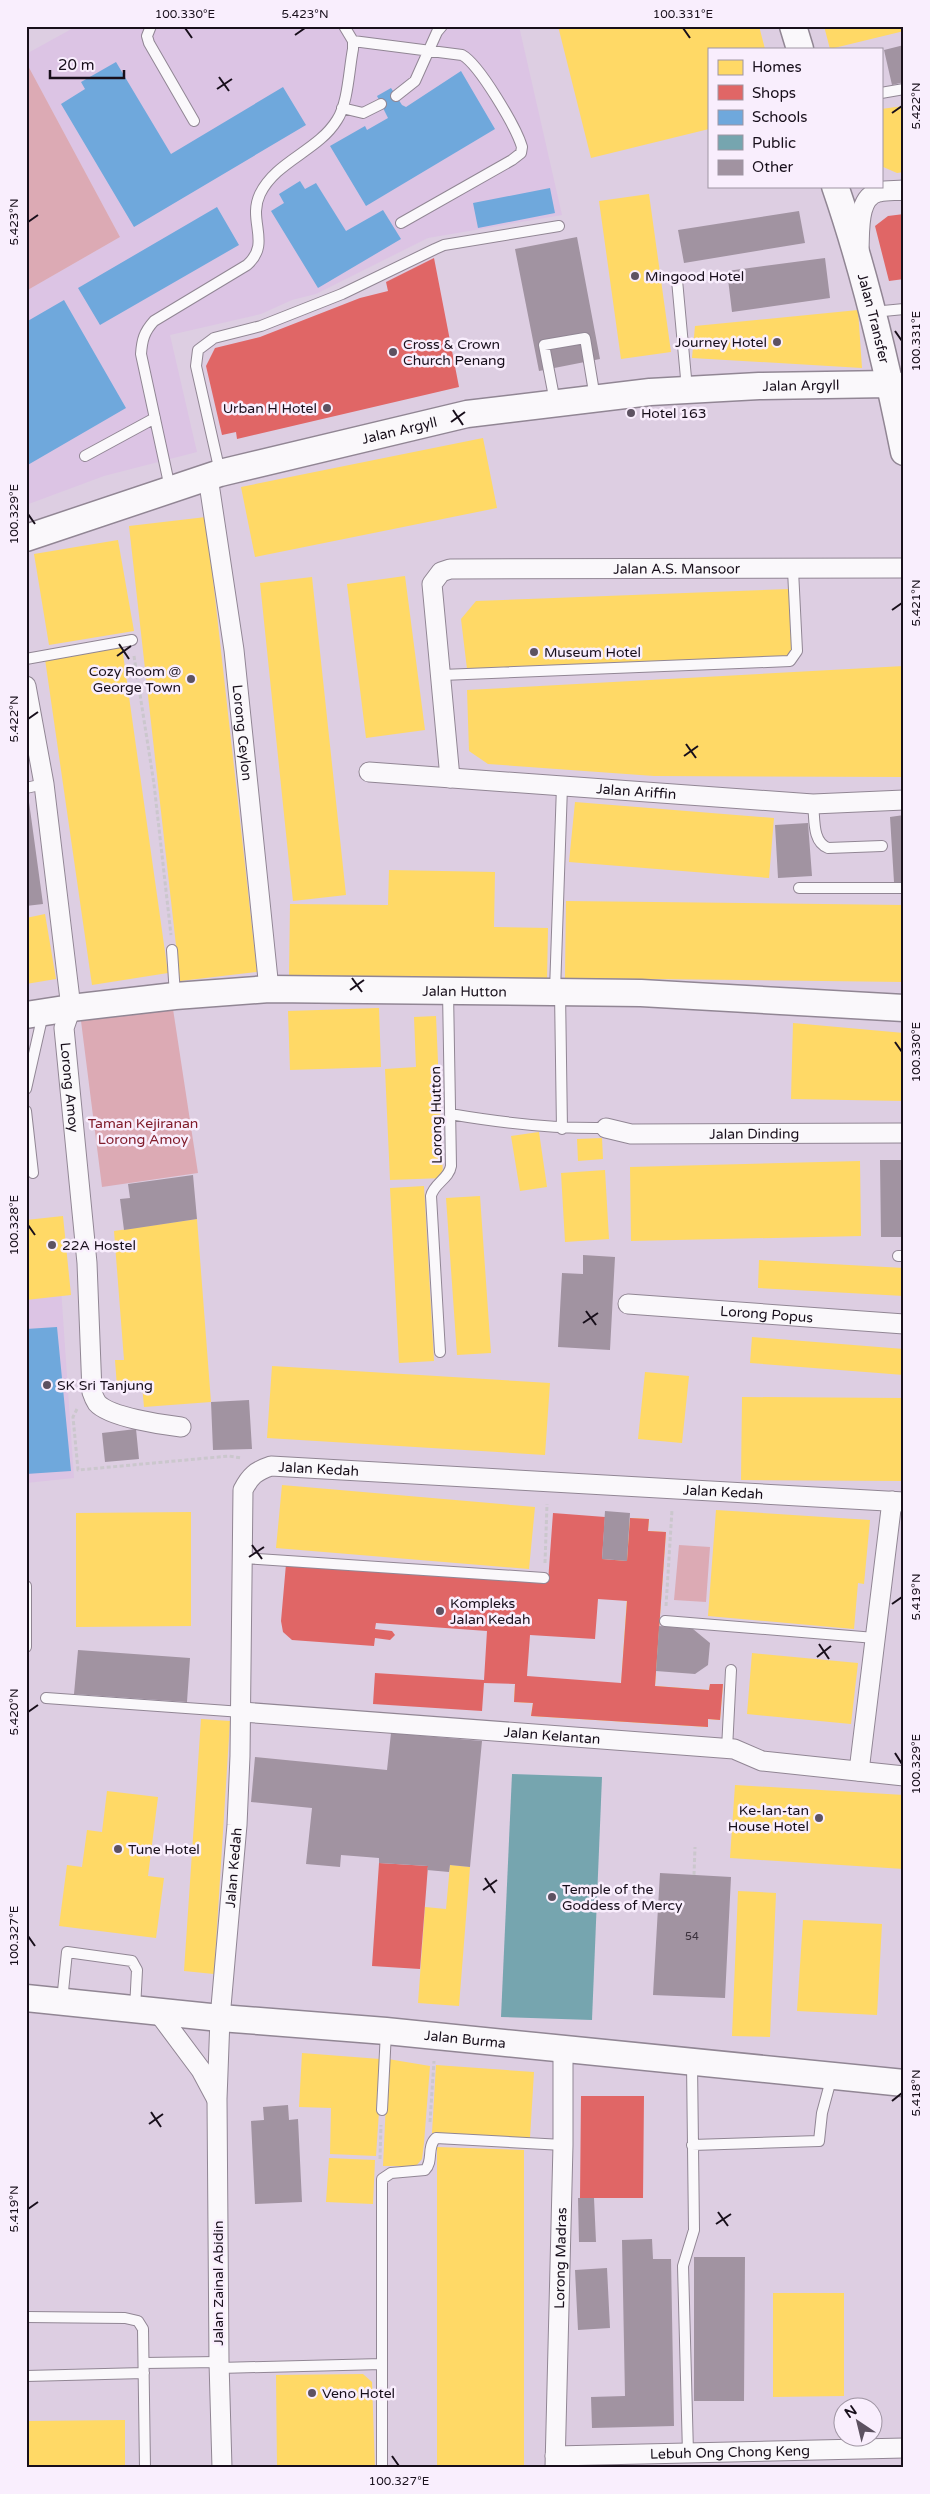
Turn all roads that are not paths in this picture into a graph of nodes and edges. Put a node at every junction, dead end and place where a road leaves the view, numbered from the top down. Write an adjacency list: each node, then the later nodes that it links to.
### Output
1 (151, 26): 13 (lane)
2 (344, 26): 5 (lane)
3 (442, 26): 7 (lane)
4 (793, 26): 6 (street)
5 (353, 41): 7 (lane); 12 (lane)
6 (800, 48)
7 (429, 51): 10 (lane); 17 (lane)
8 (904, 89): 9 (lane)
9 (882, 93)
10 (396, 96)
11 (382, 104): 12 (lane)
12 (342, 108): 27 (lane)
13 (194, 120)
14 (882, 180): 16 (street)
15 (836, 188): 19 (street, Jalan Transfer)
16 (903, 190): 19 (street)
17 (401, 224)
18 (559, 226): 30 (lane)
19 (858, 252): 22 (street, Jalan Transfer)
20 (677, 280): 24 (lane)
21 (904, 309): 22 (lane)
22 (873, 312): 23 (street, Jalan Transfer)
23 (897, 386): 24 (street, Jalan Argyll); 28 (street, Jalan Transfer)
24 (688, 390): 25 (street, Jalan Argyll)
25 (595, 398): 26 (street, Jalan Argyll); 26 (lane)
26 (555, 403): 30 (street, Jalan Argyll)
27 (155, 418): 29 (lane); 31 (lane)
28 (904, 452)
29 (85, 456)
30 (214, 475): 31 (street, Jalan Argyll); 49 (street, Lorong Ceylon)
31 (170, 489): 32 (street, Jalan Argyll)
32 (26, 538)
33 (904, 568): 34 (street, Jalan A.S. Mansoor)
34 (792, 570): 37 (lane); 37 (street, Jalan A.S. Mansoor)
35 (132, 640): 36 (lane)
36 (26, 659)
37 (442, 675): 40 (street, Jalan A.S. Mansoor)
38 (26, 686): 41 (street, Lorong Amoy)
39 (369, 772): 40 (street, Jalan Ariffin)
40 (450, 778): 42 (street, Jalan Ariffin)
41 (35, 786): 53 (street, Lorong Amoy)
42 (562, 786): 44 (street, Jalan Ariffin); 51 (lane)
43 (904, 800): 44 (street, Jalan Ariffin)
44 (814, 804): 45 (lane)
45 (882, 846)
46 (799, 888): 47 (lane)
47 (904, 888)
48 (172, 950): 52 (lane)
49 (269, 989): 50 (street, Jalan Hutton); 52 (street, Jalan Hutton)
50 (448, 990): 51 (street, Jalan Hutton); 58 (lane, Lorong Hutton)
51 (557, 992): 54 (street, Jalan Hutton); 60 (lane)
52 (175, 996): 53 (street, Jalan Hutton)
53 (71, 1008): 55 (street, Jalan Hutton); 66 (street, Lorong Amoy)
54 (904, 1008)
55 (35, 1014): 56 (lane)
56 (26, 1089)
57 (26, 1111): 62 (lane)
58 (450, 1114): 60 (lane); 65 (lane, Lorong Hutton)
59 (606, 1128): 60 (lane); 61 (street, Jalan Dinding)
60 (562, 1129)
61 (904, 1133)
62 (33, 1173)
63 (628, 1304): 64 (street, Lorong Popus)
64 (904, 1324)
65 (440, 1352)
66 (181, 1426)
67 (898, 1502): 68 (street, Jalan Kedah); 72 (street)
68 (243, 1558): 69 (lane); 76 (street, Jalan Kedah)
69 (544, 1578)
70 (27, 1589): 73 (lane)
71 (665, 1621): 72 (lane)
72 (875, 1638): 78 (street)
73 (26, 1647)
74 (731, 1670): 77 (lane)
75 (46, 1698): 76 (lane)
76 (242, 1712): 77 (street, Jalan Kelantan); 83 (street, Jalan Kedah)
77 (727, 1749): 78 (street, Jalan Kelantan)
78 (859, 1771): 79 (street, Jalan Kelantan)
79 (904, 1776)
80 (26, 1998): 81 (street, Jalan Burma)
81 (62, 2002): 82 (street, Jalan Burma); 82 (lane)
82 (146, 2010): 83 (street, Jalan Burma); 89 (street, Jalan Zainal Abidin)
83 (220, 2018): 84 (street, Jalan Burma); 89 (street, Jalan Zainal Abidin)
84 (386, 2031): 85 (street, Jalan Burma); 90 (lane)
85 (563, 2048): 86 (street, Jalan Burma); 91 (street, Lorong Madras)
86 (692, 2062): 87 (street, Jalan Burma); 92 (lane)
87 (832, 2076): 88 (street, Jalan Burma); 92 (lane)
88 (904, 2083)
89 (217, 2099): 95 (street, Jalan Zainal Abidin)
90 (382, 2110)
91 (563, 2144): 94 (lane); 100 (street, Lorong Madras)
92 (692, 2145): 99 (lane)
93 (26, 2317): 96 (lane)
94 (382, 2364): 95 (lane); 103 (lane)
95 (219, 2365): 96 (lane); 102 (street, Jalan Zainal Abidin)
96 (144, 2368): 97 (lane); 101 (lane)
97 (26, 2376)
98 (904, 2448): 99 (street, Lebuh Ong Chong Keng)
99 (688, 2453): 100 (street, Lebuh Ong Chong Keng)
100 (555, 2462)
101 (144, 2468)
102 (222, 2468)
103 (382, 2468)

